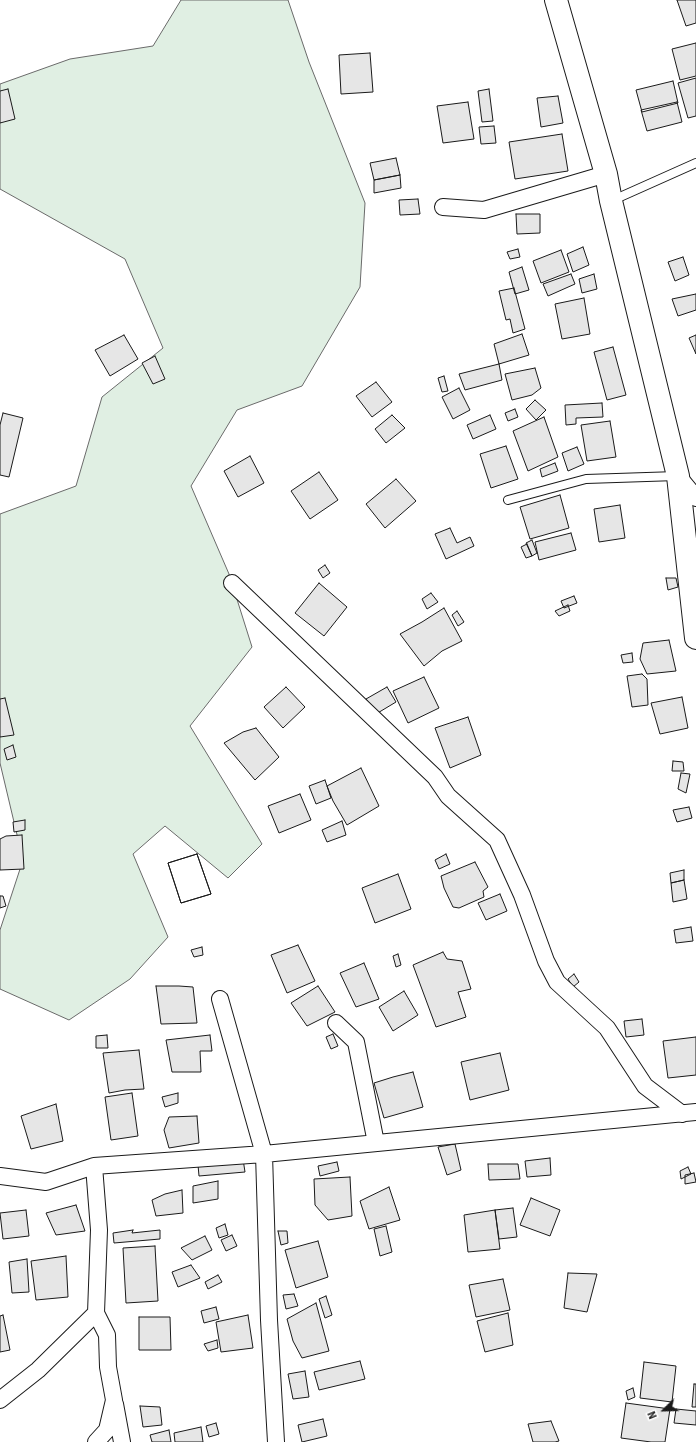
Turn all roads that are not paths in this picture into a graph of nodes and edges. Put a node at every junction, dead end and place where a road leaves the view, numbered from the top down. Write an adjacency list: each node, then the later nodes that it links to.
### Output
1 (556, 0): 3 (highway)
2 (696, 163): 4 (lane)
3 (606, 174): 4 (highway); 5 (street)
4 (611, 201): 6 (highway)
5 (443, 207)
6 (678, 476): 7 (street); 8 (lane); 10 (highway)
7 (696, 498)
8 (508, 500)
9 (232, 583): 13 (street)
10 (696, 638)
11 (220, 999): 15 (street)
12 (336, 1023): 14 (street)
13 (689, 1113): 14 (street)
14 (376, 1143): 15 (street)
15 (264, 1154): 16 (street); 23 (street)
16 (94, 1166): 17 (street); 18 (street)
17 (0, 1176)
18 (96, 1313): 19 (street); 20 (street)
19 (0, 1400)
20 (114, 1400): 21 (street); 22 (street)
21 (96, 1442)
22 (122, 1442)
23 (276, 1442)

